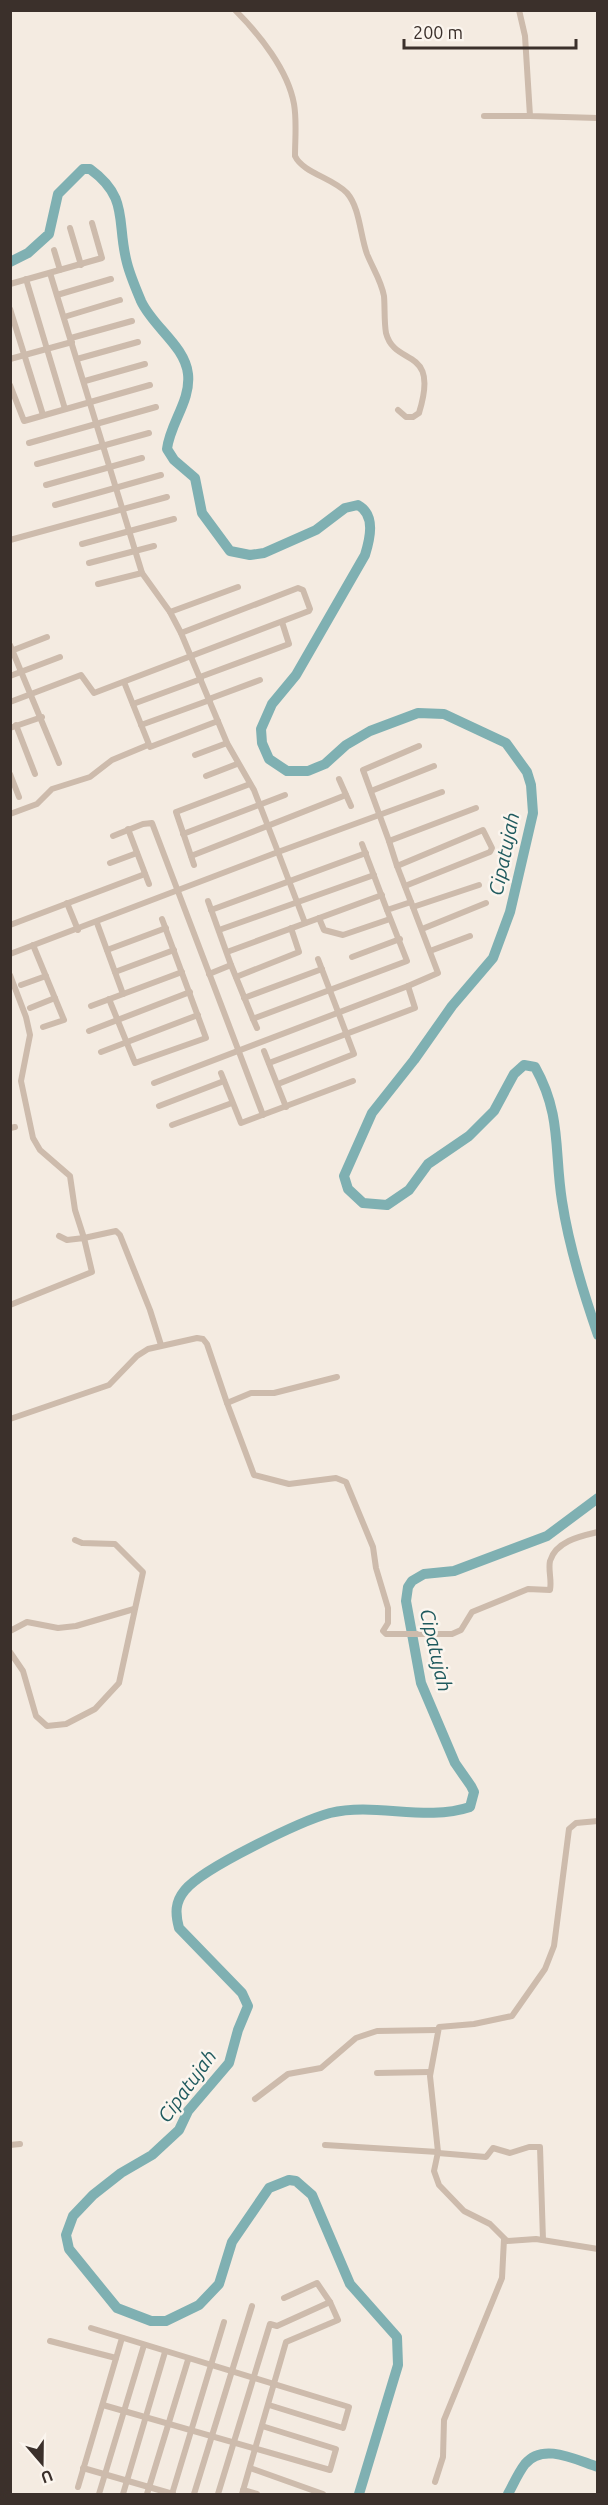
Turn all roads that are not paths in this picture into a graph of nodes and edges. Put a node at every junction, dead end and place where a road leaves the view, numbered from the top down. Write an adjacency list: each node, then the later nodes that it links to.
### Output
1 (235, 10): 33 (street)
2 (519, 10): 4 (street)
3 (484, 116): 4 (street)
4 (530, 116): 5 (street)
5 (597, 118)
6 (92, 223): 9 (street)
7 (70, 228): 9 (street)
8 (54, 250): 10 (street)
9 (81, 265): 10 (street)
10 (60, 270): 11 (street)
11 (50, 273): 12 (street); 15 (street)
12 (26, 279): 14 (street); 22 (street)
13 (111, 279): 15 (street)
14 (10, 284)
15 (57, 295): 18 (street)
16 (120, 300): 18 (street)
17 (10, 309): 23 (street)
18 (64, 317): 20 (street)
19 (132, 321): 20 (street)
20 (71, 340): 22 (street); 24 (street)
21 (138, 342): 24 (street)
22 (47, 349): 23 (street); 32 (street)
23 (25, 355): 25 (street); 34 (street)
24 (78, 358): 27 (street)
25 (10, 359)
26 (145, 364): 27 (street)
27 (85, 381): 30 (street)
28 (10, 385): 34 (street)
29 (150, 385): 30 (street)
30 (92, 401): 32 (street); 35 (street)
31 (156, 408): 35 (street)
32 (65, 409): 34 (street)
33 (398, 410)
34 (43, 415)
35 (98, 424): 37 (street); 38 (street)
36 (149, 433): 38 (street)
37 (29, 443)
38 (105, 445): 40 (street); 41 (street)
39 (142, 458): 41 (street)
40 (37, 464)
41 (111, 467): 43 (street); 44 (street)
42 (161, 475): 44 (street)
43 (46, 485)
44 (117, 488): 46 (street); 47 (street)
45 (167, 497): 47 (street)
46 (54, 505)
47 (123, 509): 49 (street); 50 (street)
48 (174, 519): 49 (street)
49 (130, 531): 51 (street); 53 (street)
50 (10, 540)
51 (82, 544)
52 (154, 546): 53 (street)
53 (136, 551): 54 (street); 55 (street)
54 (89, 563)
55 (142, 573): 56 (street); 58 (street)
56 (98, 584)
57 (238, 587): 58 (street)
58 (170, 612): 60 (street)
59 (282, 622): 60 (street); 63 (street); 67 (street)
60 (181, 633): 63 (street)
61 (47, 637): 62 (street)
62 (11, 649): 65 (street)
63 (191, 656): 67 (street); 69 (street)
64 (60, 657): 65 (street)
65 (21, 672): 66 (street); 70 (street)
66 (10, 676)
67 (201, 678): 71 (street); 73 (street)
68 (260, 680): 71 (street)
69 (124, 682): 70 (street); 73 (street)
70 (29, 694): 72 (street); 74 (street)
71 (210, 699): 75 (street); 76 (street)
72 (10, 702)
73 (133, 705): 76 (street)
74 (42, 717): 77 (street); 82 (street)
75 (218, 721): 78 (street); 79 (street)
76 (141, 725): 79 (street)
77 (13, 727): 86 (street)
78 (228, 743): 81 (street); 83 (street)
79 (148, 745): 98 (street)
80 (418, 746): 90 (street)
81 (195, 755)
82 (59, 763)
83 (237, 764): 87 (street); 89 (street)
84 (434, 766): 90 (street)
85 (10, 774): 94 (street)
86 (35, 774)
87 (206, 776)
88 (339, 779): 93 (street)
89 (250, 784): 95 (street); 102 (street)
90 (371, 791): 99 (street)
91 (442, 792): 99 (street)
92 (285, 795): 95 (street)
93 (346, 795): 96 (street); 100 (street)
94 (20, 797)
95 (260, 804): 100 (street); 102 (street)
96 (351, 806)
97 (476, 808): 104 (street)
98 (10, 814)
99 (379, 815): 104 (street); 107 (street)
100 (268, 827): 107 (street); 109 (street)
101 (128, 830): 103 (street); 106 (street); 119 (street)
102 (183, 834): 109 (street)
103 (112, 836)
104 (389, 841): 112 (street)
105 (362, 844): 108 (street)
106 (137, 852): 110 (street); 113 (street)
107 (278, 852): 115 (street); 119 (street)
108 (366, 853): 114 (street); 115 (street)
109 (191, 856): 111 (street)
110 (110, 862)
111 (194, 865)
112 (397, 866): 118 (street); 118 (street)
113 (145, 874): 116 (street); 123 (street)
114 (374, 875): 120 (street); 122 (street)
115 (289, 880): 122 (street); 126 (street)
116 (149, 884)
117 (479, 885): 125 (street)
118 (405, 886): 125 (street)
119 (177, 890): 131 (street); 155 (street)
120 (382, 895): 127 (street); 128 (street)
121 (207, 901): 126 (street)
122 (297, 901): 132 (street); 138 (street)
123 (67, 903): 133 (street); 137 (street)
124 (486, 903): 136 (street)
125 (412, 904): 127 (street); 136 (street)
126 (211, 910): 138 (street)
127 (387, 910): 130 (street)
128 (319, 918): 130 (street); 132 (street)
129 (162, 919): 134 (street)
130 (390, 919): 140 (street)
131 (97, 922): 137 (street); 142 (street)
132 (305, 923): 135 (street)
133 (10, 925)
134 (166, 928): 142 (street); 143 (street)
135 (291, 928): 145 (street); 158 (street)
136 (422, 929): 144 (street)
137 (78, 930): 141 (street)
138 (219, 930): 145 (street)
139 (470, 936): 144 (street)
140 (400, 939): 147 (street); 149 (street)
141 (33, 945): 146 (street); 157 (street)
142 (107, 950): 153 (street)
143 (174, 950): 153 (street); 154 (street)
144 (430, 951): 160 (street)
145 (227, 952): 150 (street)
146 (10, 954)
147 (352, 957)
148 (318, 960): 152 (street)
149 (408, 960): 151 (street); 161 (street)
150 (231, 965): 155 (street); 158 (street)
151 (411, 967)
152 (322, 969): 161 (street); 165 (street)
153 (115, 972): 163 (street)
154 (182, 972): 162 (street); 163 (street)
155 (209, 974): 178 (street)
156 (10, 975): 193 (street)
157 (46, 975): 159 (street); 164 (street)
158 (236, 977): 165 (street)
159 (21, 985)
160 (408, 986): 169 (street); 176 (street)
161 (330, 990): 169 (street); 171 (street)
162 (190, 992): 170 (street); 172 (street)
163 (123, 994): 166 (street)
164 (55, 998): 168 (street); 173 (street)
165 (244, 998): 171 (street)
166 (109, 999): 167 (street); 172 (street)
167 (91, 1006)
168 (30, 1008)
169 (339, 1011): 176 (street); 178 (street)
170 (198, 1014): 177 (street); 177 (street)
171 (253, 1019): 174 (street)
172 (117, 1021): 175 (street); 177 (street)
173 (43, 1028)
174 (257, 1028)
175 (89, 1031)
176 (347, 1032): 181 (street); 186 (street)
177 (125, 1043): 180 (street)
178 (238, 1051): 185 (street); 190 (street)
179 (264, 1051): 181 (street)
180 (101, 1052)
181 (269, 1063): 186 (street)
182 (221, 1073): 183 (street)
183 (224, 1081): 187 (street); 188 (street)
184 (353, 1081): 189 (street)
185 (154, 1083)
186 (278, 1084): 189 (street)
187 (232, 1103): 190 (street); 191 (street)
188 (159, 1106)
189 (286, 1107): 190 (street)
190 (263, 1115)
191 (172, 1125)
192 (59, 1236): 193 (street)
193 (84, 1238): 194 (street); 195 (street)
194 (10, 1305)
195 (161, 1346): 197 (street); 198 (street)
196 (337, 1377): 197 (street)
197 (227, 1403): 199 (street)
198 (10, 1419)
199 (597, 1532)
200 (75, 1540): 201 (street)
201 (134, 1610): 202 (street); 203 (street)
202 (10, 1631)
203 (10, 1652)
204 (597, 1821): 205 (street)
205 (436, 2030): 206 (street); 208 (street)
206 (430, 2072): 207 (street); 212 (street)
207 (377, 2073)
208 (255, 2099)
209 (20, 2144): 210 (street)
210 (10, 2145)
211 (325, 2145): 212 (street)
212 (438, 2153): 213 (street); 214 (street)
213 (504, 2240): 214 (street); 245 (street)
214 (543, 2240): 215 (street)
215 (597, 2249)
216 (284, 2298): 217 (street)
217 (330, 2302): 229 (street); 230 (street)
218 (252, 2306): 228 (street)
219 (224, 2322): 227 (street)
220 (91, 2328): 221 (street)
221 (122, 2338): 223 (street); 225 (street)
222 (50, 2341): 225 (street)
223 (144, 2345): 224 (street); 233 (street)
224 (165, 2352): 226 (street); 234 (street)
225 (116, 2358): 231 (street)
226 (188, 2360): 227 (street); 235 (street)
227 (210, 2366): 228 (street); 237 (street)
228 (231, 2372): 229 (street); 238 (street)
229 (253, 2379): 230 (street); 239 (street)
230 (275, 2385): 232 (street); 232 (street)
231 (103, 2405): 233 (street); 241 (street)
232 (269, 2405): 236 (street)
233 (124, 2411): 234 (street); 243 (street)
234 (146, 2418): 235 (street); 244 (street)
235 (168, 2424): 237 (street); 247 (street)
236 (262, 2426): 240 (street); 240 (street)
237 (191, 2430): 238 (street); 251 (street)
238 (212, 2436): 239 (street); 252 (street)
239 (234, 2442): 240 (street); 253 (street)
240 (256, 2448): 242 (street)
241 (83, 2468): 243 (street); 246 (street)
242 (250, 2468): 248 (street); 255 (street)
243 (105, 2475): 244 (street); 249 (street)
244 (127, 2481): 247 (street); 250 (street)
245 (435, 2482)
246 (78, 2487)
247 (148, 2491): 251 (street)
248 (242, 2492): 254 (street)
249 (99, 2494)
250 (123, 2494)
251 (172, 2494)
252 (194, 2494)
253 (218, 2494)
254 (258, 2494)
255 (323, 2494)

